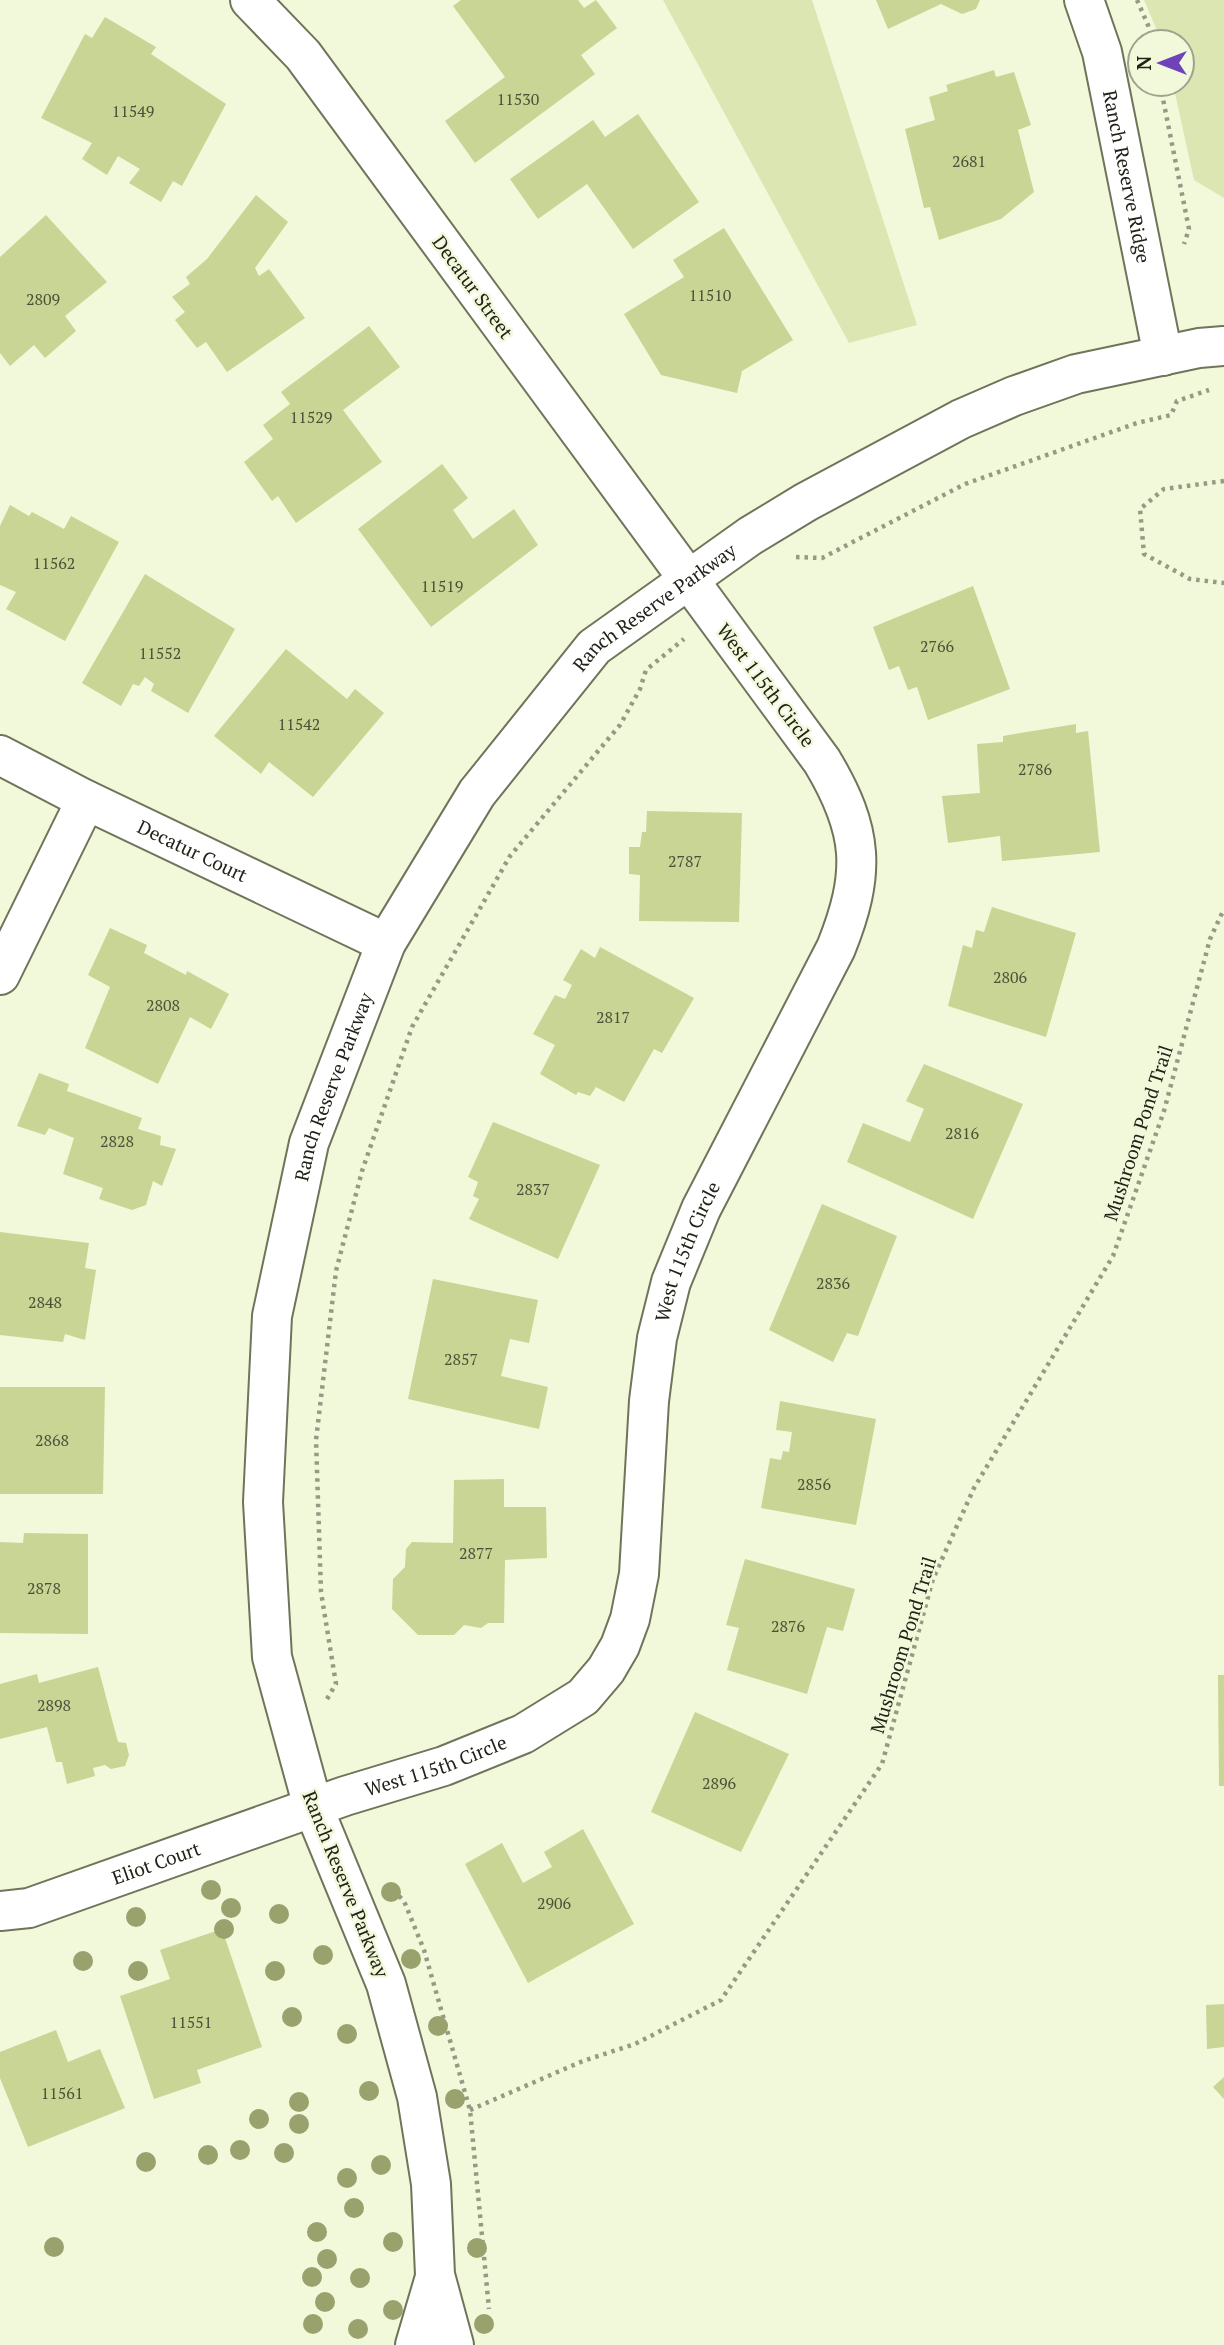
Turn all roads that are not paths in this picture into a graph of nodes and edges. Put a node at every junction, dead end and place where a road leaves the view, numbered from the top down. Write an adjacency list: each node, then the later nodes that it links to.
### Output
1 (250, 0): 4 (street, Decatur Street)
2 (1084, 0): 3 (street, Ranch Reserve Ridge)
3 (1195, 350): 4 (street, Ranch Reserve Parkway)
4 (688, 581): 7 (street, Ranch Reserve Parkway); 9 (street, West 115th Circle)
5 (0, 755): 6 (street, Decatur Court)
6 (86, 800): 7 (street, Decatur Court); 8 (street)
7 (386, 943): 9 (street, Ranch Reserve Parkway)
8 (0, 975)
9 (313, 1807): 10 (street, Eliot Court); 11 (street, Ranch Reserve Parkway)
10 (0, 1911)
11 (435, 2275): 12 (street, Ranch Reserve Parkway); 13 (street, Ranch Reserve Parkway)
12 (415, 2345)
13 (454, 2345)

